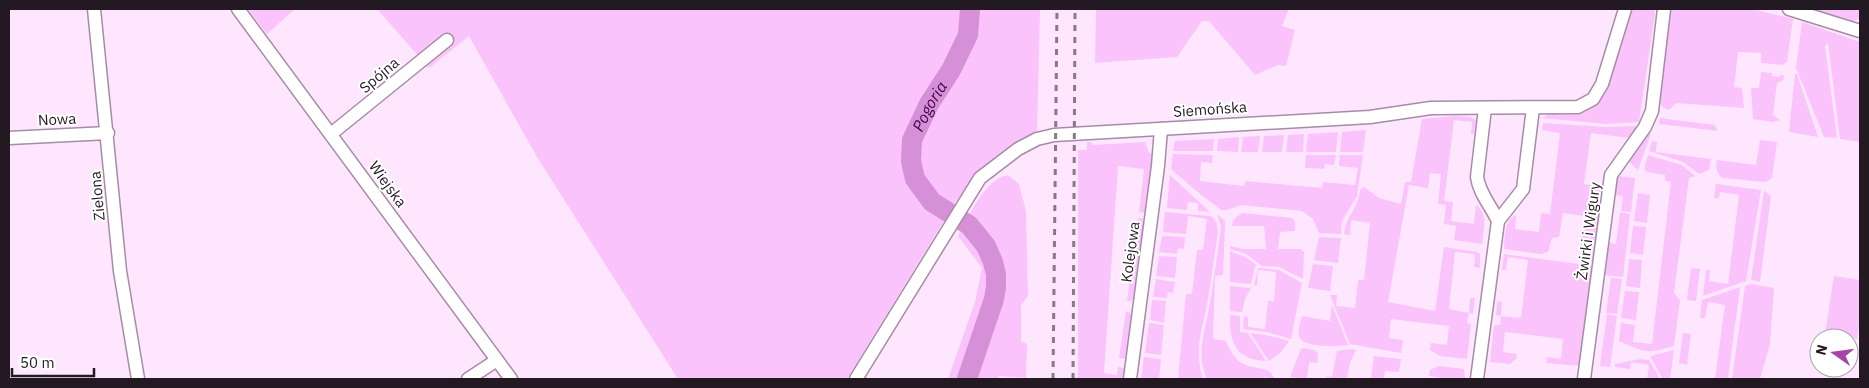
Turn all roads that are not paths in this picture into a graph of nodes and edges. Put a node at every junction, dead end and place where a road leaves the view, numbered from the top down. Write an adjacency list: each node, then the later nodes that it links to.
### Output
1 (94, 9): 11 (street, Zielona)
2 (238, 9): 12 (street, Wiejska)
3 (1625, 9): 9 (street, Siemońska)
4 (1664, 9): 22 (street, Żwirki i Wigury)
5 (1789, 9): 6 (street)
6 (1860, 31)
7 (447, 40): 12 (street, Spójna)
8 (1485, 108): 9 (street, Siemońska); 10 (street, Siemońska); 14 (street)
9 (1533, 108): 14 (street)
10 (1160, 129): 19 (street, Siemońska); 20 (street, Kolejowa)
11 (108, 133): 13 (street, Nowa); 16 (street, Zielona)
12 (331, 134): 15 (street, Wiejska)
13 (9, 138)
14 (1498, 221): 21 (street)
15 (497, 360): 17 (street); 18 (street, Wiejska)
16 (138, 379)
17 (468, 379)
18 (511, 379)
19 (856, 379)
20 (1130, 379)
21 (1477, 379)
22 (1584, 379)

